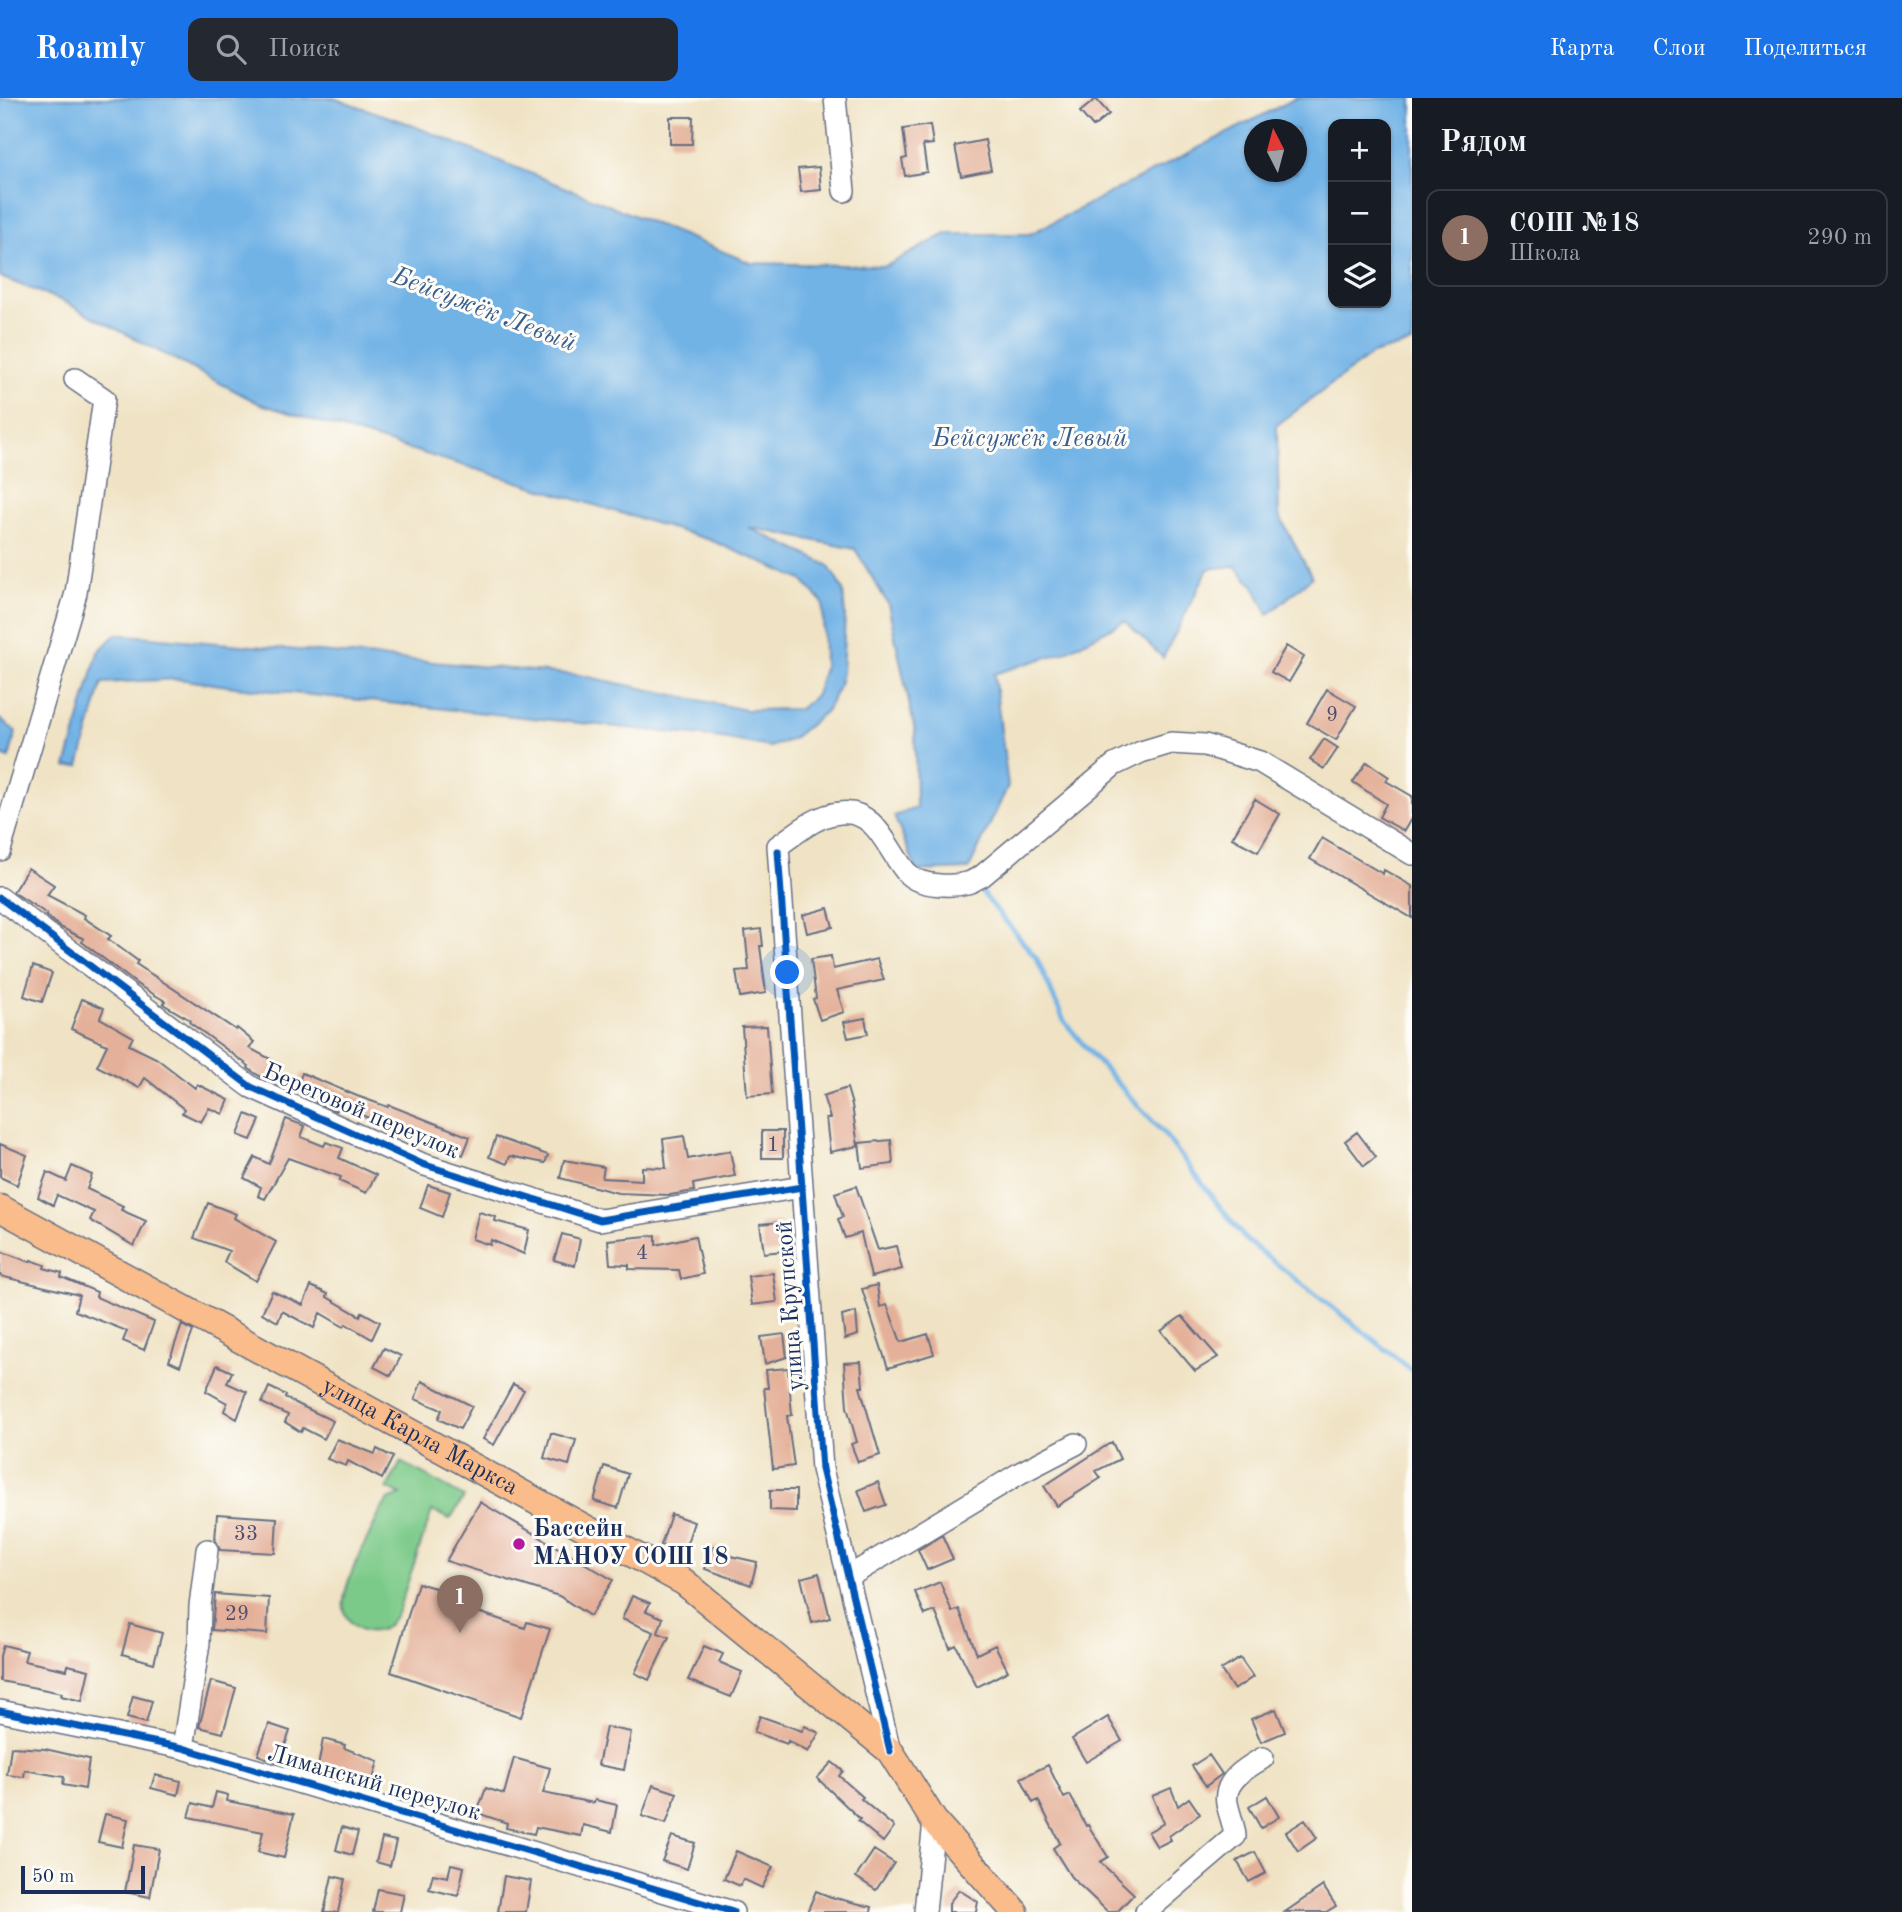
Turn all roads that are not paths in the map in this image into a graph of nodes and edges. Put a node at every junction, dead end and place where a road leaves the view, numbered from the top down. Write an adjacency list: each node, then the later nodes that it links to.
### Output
1 (835, 98): 2 (street)
2 (844, 191)
3 (75, 379): 4 (street)
4 (0, 850)
5 (1412, 854): 7 (street, улица Крупской)
6 (0, 898): 7 (street, Береговой переулок)
7 (802, 1187): 11 (street, улица Крупской)
8 (0, 1208): 14 (main road, улица Карла Маркса)
9 (1076, 1444): 11 (street)
10 (207, 1550): 13 (street)
11 (848, 1577): 14 (street, улица Крупской)
12 (0, 1711): 13 (street, Лиманский переулок)
13 (183, 1748): 17 (street, Лиманский переулок)
14 (890, 1751): 16 (main road, улица Карла Маркса)
15 (1263, 1758): 20 (street)
16 (934, 1821): 18 (street); 19 (main road, улица Карла Маркса)
17 (721, 1910)
18 (925, 1912)
19 (1015, 1912)
20 (1146, 1912)

